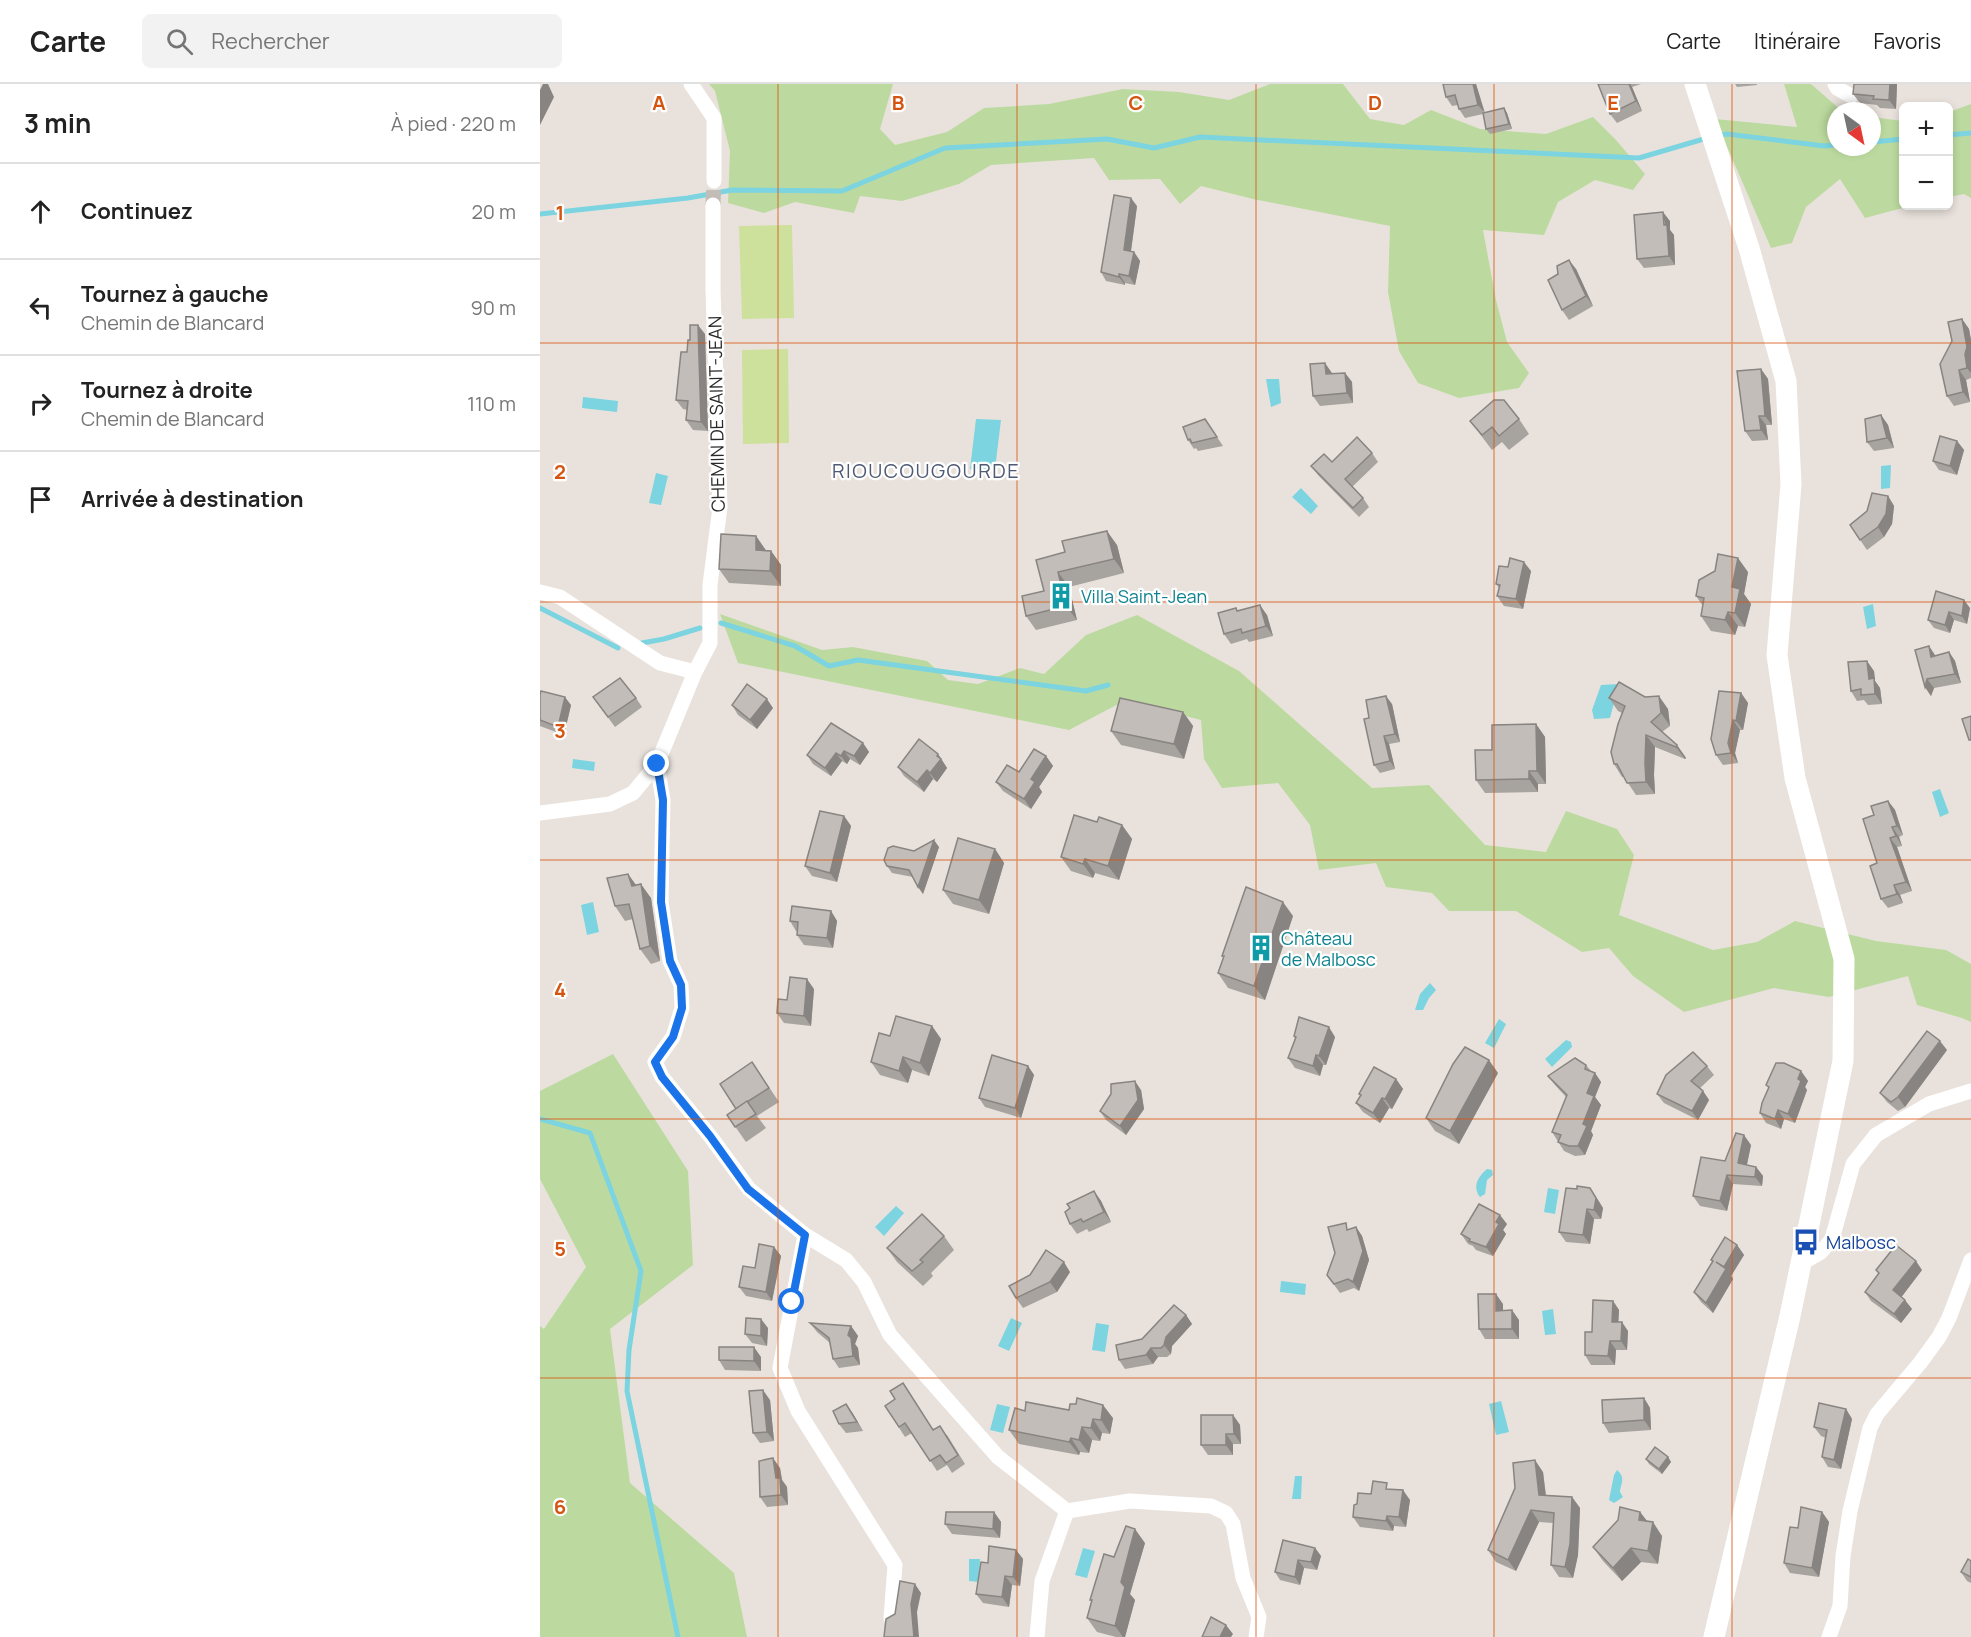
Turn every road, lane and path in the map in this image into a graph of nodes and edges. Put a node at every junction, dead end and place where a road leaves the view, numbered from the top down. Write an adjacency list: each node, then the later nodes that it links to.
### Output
1 (691, 84): 5 (street)
2 (1695, 84): 14 (main road)
3 (1835, 84): 4 (street)
4 (1851, 96)
5 (714, 181)
6 (713, 205): 8 (street, CHEMIN DE SAINT-JEAN)
7 (540, 592): 8 (street)
8 (695, 672): 9 (street, CHEMIN DE SAINT-JEAN)
9 (657, 764): 10 (street, CHEMIN DE SAINT-JEAN); 12 (street)
10 (540, 813)
11 (1971, 1091): 14 (street)
12 (805, 1235): 15 (street); 16 (street)
13 (1971, 1260): 20 (street)
14 (1802, 1263): 19 (main road)
15 (1067, 1511): 17 (street); 18 (street)
16 (891, 1618)
17 (1037, 1637)
18 (1256, 1637)
19 (1714, 1637)
20 (1828, 1637)

